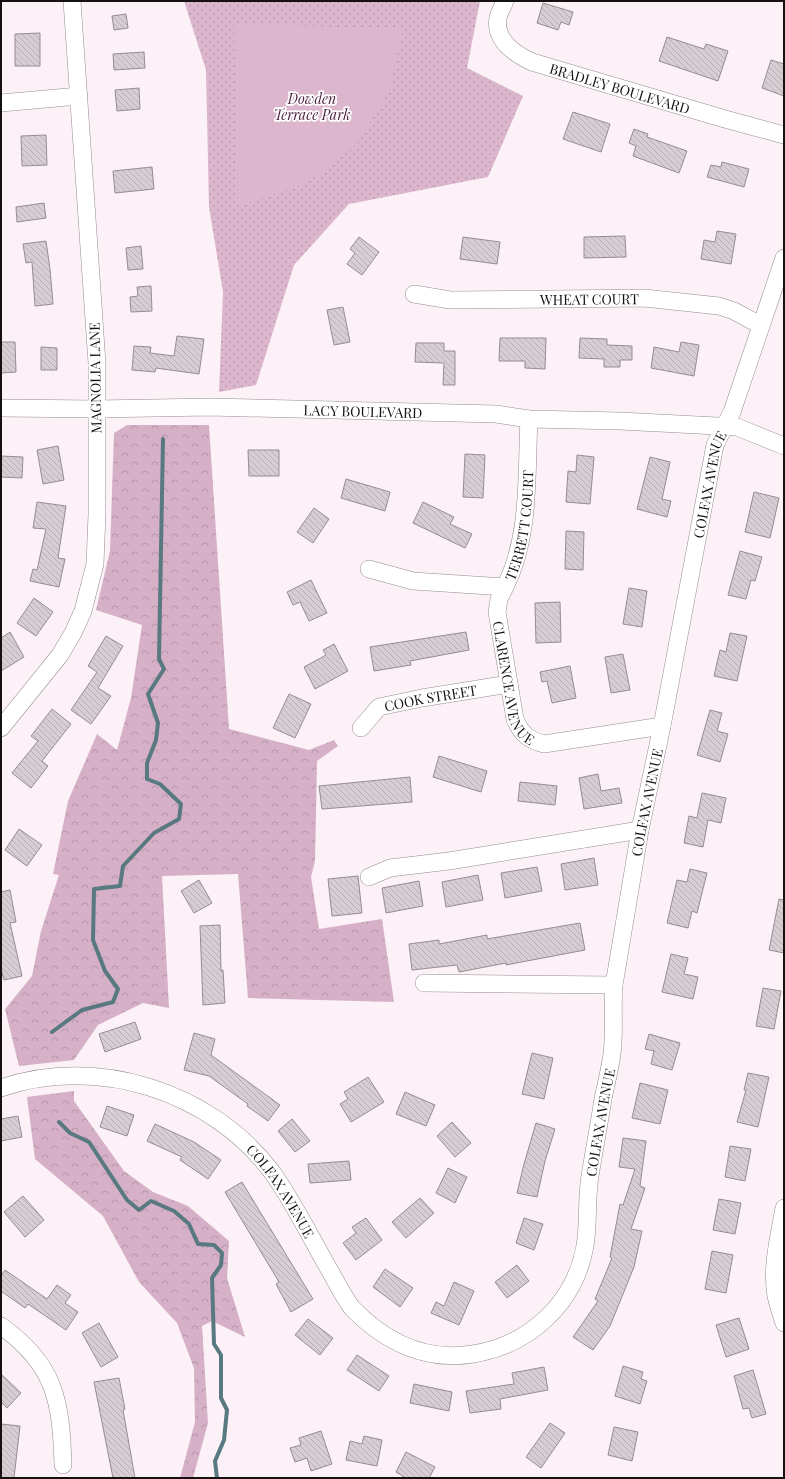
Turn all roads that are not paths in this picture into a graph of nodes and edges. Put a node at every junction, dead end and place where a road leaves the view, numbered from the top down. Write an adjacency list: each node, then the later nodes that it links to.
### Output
1 (72, 1): 3 (street, MAGNOLIA LANE)
2 (505, 1): 5 (street, BRADLEY BOULEVARD)
3 (79, 96): 4 (street); 10 (street, MAGNOLIA LANE)
4 (1, 103)
5 (784, 135)
6 (784, 258): 8 (street, COLFAX AVENUE)
7 (414, 294): 8 (street, WHEAT COURT)
8 (760, 325): 12 (street, COLFAX AVENUE)
9 (1, 408): 10 (street, LACY BOULEVARD)
10 (97, 409): 11 (street, LACY BOULEVARD); 17 (street, MAGNOLIA LANE)
11 (529, 419): 12 (street, LACY BOULEVARD); 15 (street, TERRETT COURT)
12 (724, 427): 13 (street, LACY BOULEVARD); 18 (street, COLFAX AVENUE)
13 (784, 446)
14 (369, 569): 15 (street, TERRETT COURT)
15 (505, 587): 16 (street, CLARENCE AVENUE)
16 (509, 684): 18 (street, CLARENCE AVENUE); 19 (street, COOK STREET)
17 (3, 722)
18 (662, 726): 20 (street, COLFAX AVENUE)
19 (361, 728)
20 (640, 830): 21 (street); 23 (street, COLFAX AVENUE)
21 (369, 877)
22 (424, 983): 23 (street)
23 (614, 985): 24 (street, COLFAX AVENUE)
24 (1, 1088)
25 (784, 1208): 26 (street)
26 (784, 1323)
27 (1, 1326): 28 (street)
28 (63, 1465)

